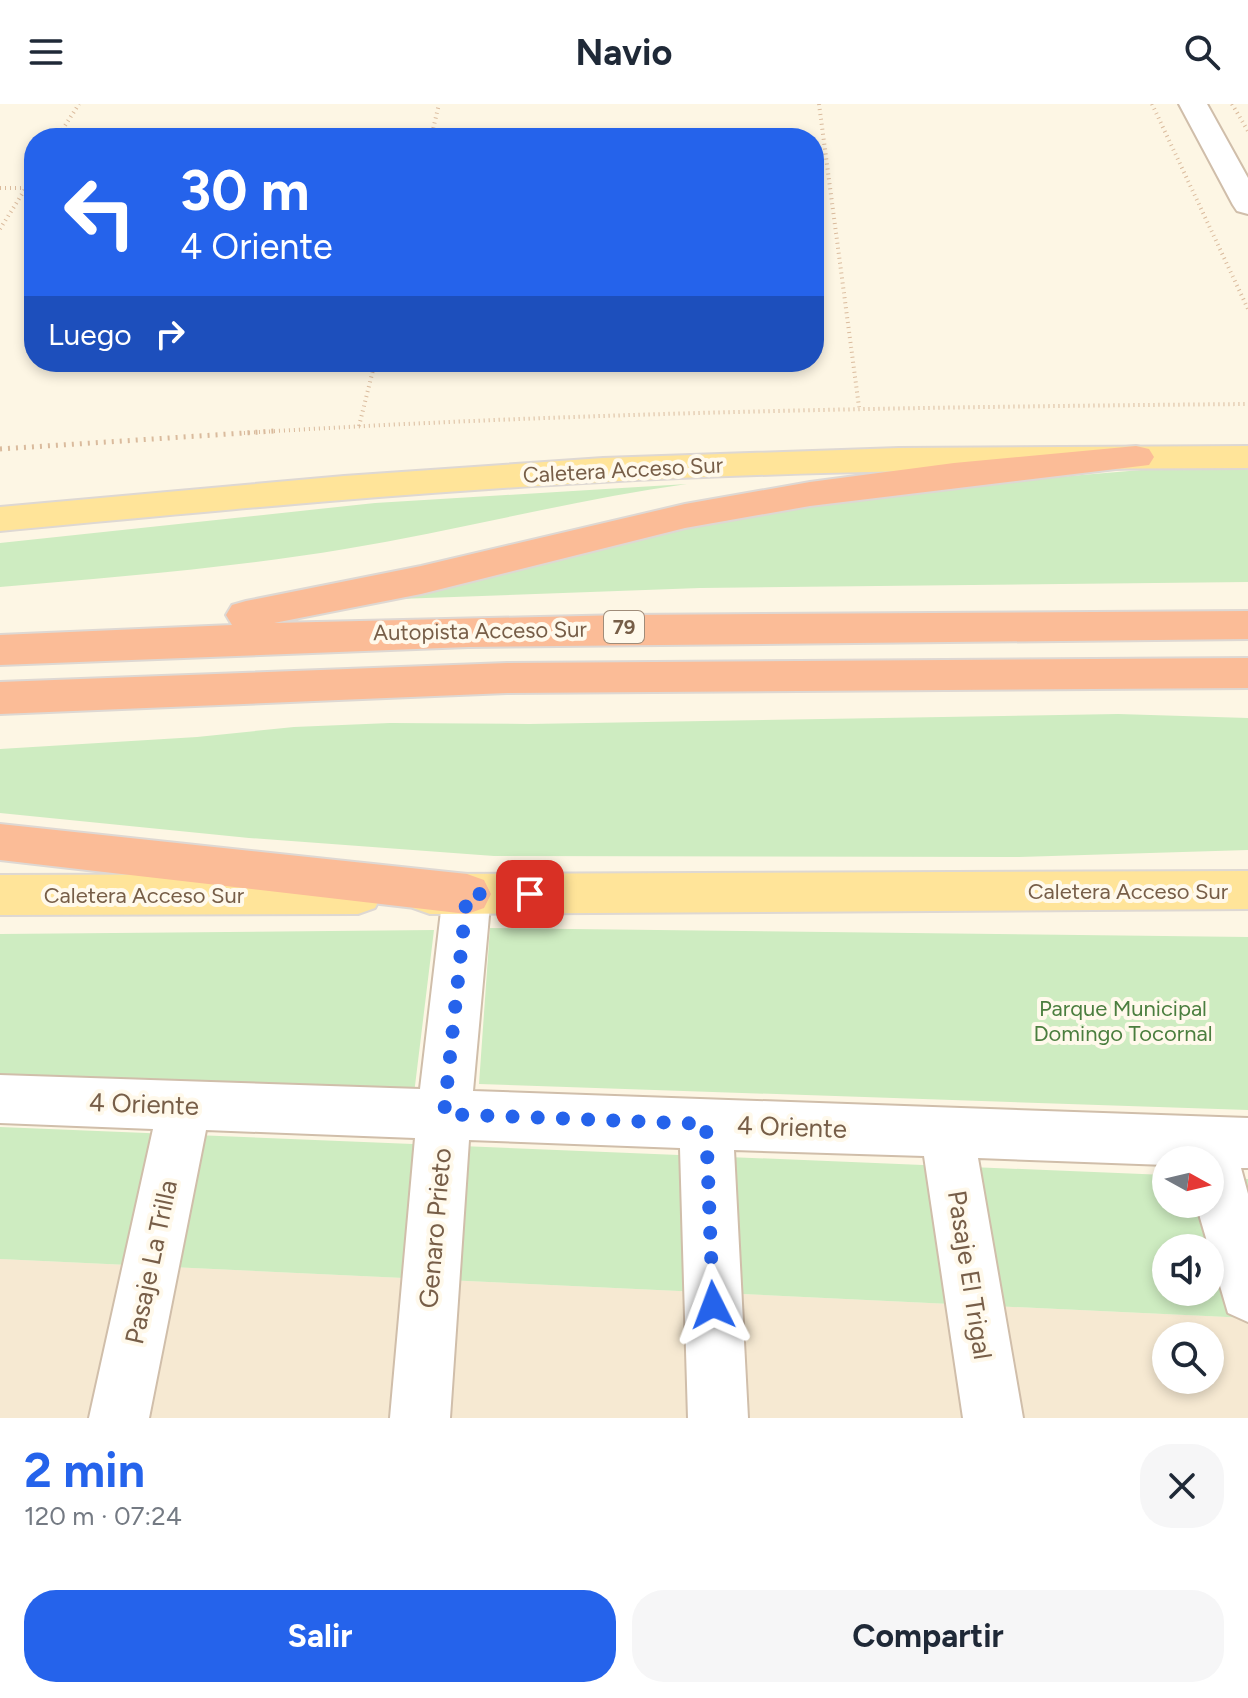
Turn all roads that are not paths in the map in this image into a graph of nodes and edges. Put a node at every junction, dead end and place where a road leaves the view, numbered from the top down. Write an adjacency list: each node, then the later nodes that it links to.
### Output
1 (1193, 104): 2 (street)
2 (1248, 205)
3 (1136, 457): 4 (main road, Caletera Acceso Sur); 5 (main road, Caletera Acceso Sur); 7 (highway)
4 (1248, 457)
5 (0, 519)
6 (1248, 625): 7 (highway, Autopista Acceso Sur / 79)
7 (0, 650)
8 (1248, 673): 9 (highway, 79)
9 (0, 698)
10 (0, 842): 12 (highway)
11 (1248, 890): 12 (main road, Caletera Acceso Sur)
12 (467, 894): 13 (main road, Caletera Acceso Sur); 16 (street, Genaro Prieto)
13 (0, 895)
14 (0, 1099): 15 (street, 4 Oriente)
15 (184, 1106): 16 (street, 4 Oriente); 21 (street, Pasaje La Trilla)
16 (444, 1114): 17 (street, 4 Oriente); 22 (street, Genaro Prieto)
17 (706, 1124): 18 (street, 4 Oriente); 23 (street)
18 (947, 1132): 19 (street, 4 Oriente); 24 (street, Pasaje El Trigal)
19 (1227, 1142): 20 (street)
20 (1248, 1293)
21 (119, 1418)
22 (420, 1418)
23 (718, 1418)
24 (993, 1418)

